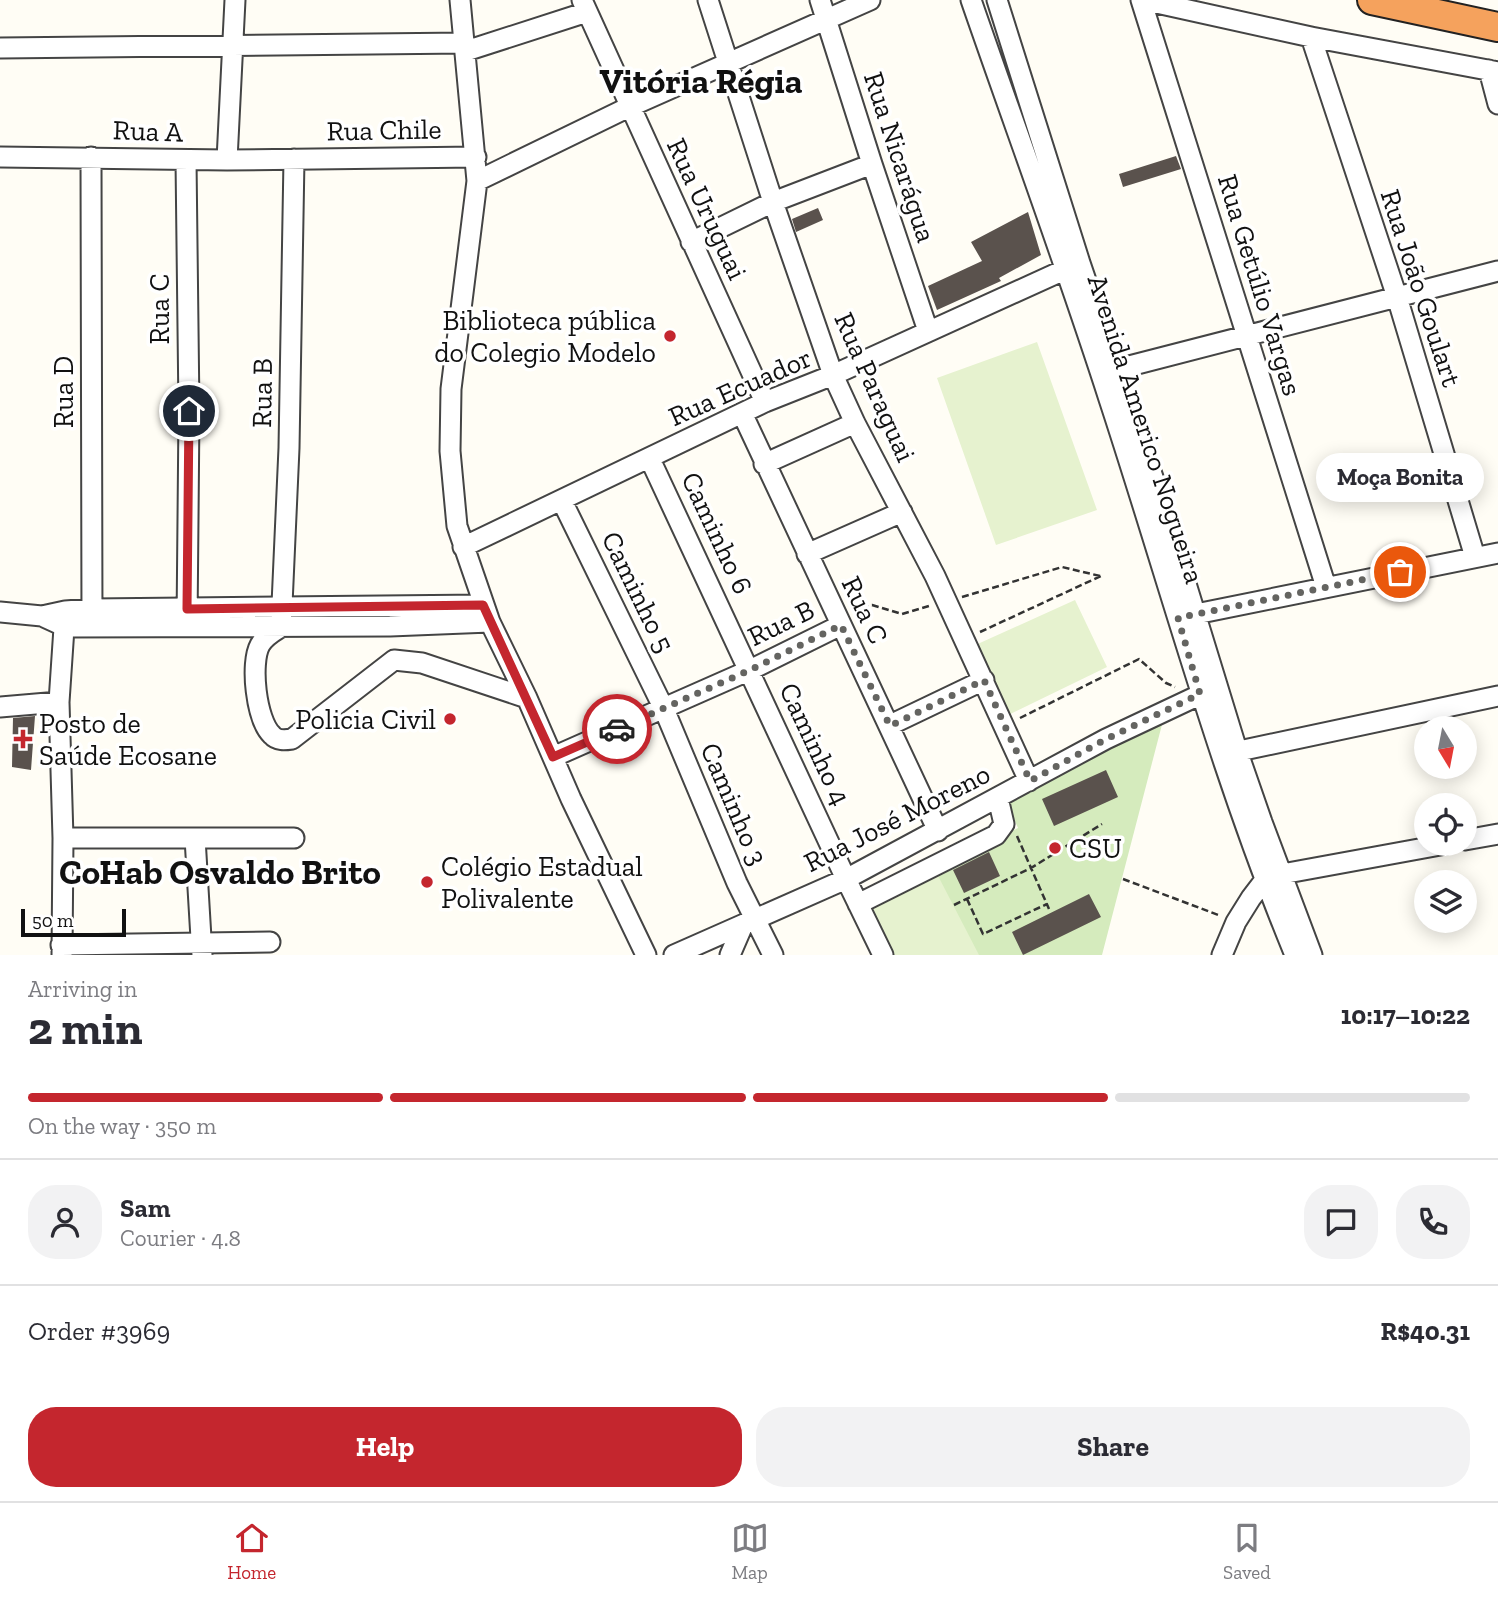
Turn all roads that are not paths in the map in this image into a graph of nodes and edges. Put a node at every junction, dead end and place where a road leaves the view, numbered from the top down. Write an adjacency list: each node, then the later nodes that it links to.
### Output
1 (235, 0): 14 (street)
2 (460, 0): 16 (street)
3 (708, 0): 19 (street, Rua Paraguai)
4 (820, 0): 11 (street, Rua Nicarágua)
5 (870, 0): 11 (street)
6 (971, 0): 18 (street, Avenida Americo Nogueira)
7 (997, 0): 15 (street, Avenida Americo Nogueira)
8 (1142, 0): 13 (street); 37 (street, Rua Getúlio Vargas)
9 (1372, 0): 12 (highway)
10 (585, 6): 16 (street); 22 (street, Rua Uruguai)
11 (825, 20): 19 (street); 29 (street, Rua Nicarágua)
12 (1498, 27)
13 (1311, 37): 20 (street); 35 (street, Rua João Goulart)
14 (234, 45): 16 (street); 17 (street); 28 (street)
15 (1011, 45): 18 (street); 33 (street, Avenida Americo Nogueira)
16 (465, 47): 25 (street)
17 (0, 48)
18 (989, 53): 33 (street, Avenida Americo Nogueira)
19 (730, 64): 22 (street); 31 (street, Rua Paraguai)
20 (1493, 71): 21 (street)
21 (1498, 104)
22 (629, 107): 30 (street); 32 (street, Rua Uruguai)
23 (0, 157): 24 (street, Rua A)
24 (91, 157): 27 (street, Rua A); 55 (street, Rua D)
25 (476, 157): 26 (street, Rua Chile); 30 (street)
26 (294, 159): 28 (street, Rua A); 57 (street, Rua B)
27 (186, 160): 28 (street, Rua A); 56 (street, Rua C)
28 (227, 160)
29 (872, 164): 31 (street); 36 (street, Rua Nicarágua)
30 (477, 181): 47 (street)
31 (773, 202): 32 (street); 39 (street, Rua Paraguai)
32 (691, 242): 40 (street, Rua Uruguai)
33 (1072, 266): 36 (street, Rua Ecuador); 38 (street, Avenida Americo Nogueira)
34 (1498, 271): 35 (street)
35 (1396, 297): 37 (street); 50 (street, Rua João Goulart)
36 (928, 331): 39 (street, Rua Ecuador)
37 (1246, 338): 38 (street); 51 (street, Rua Getúlio Vargas)
38 (1108, 372): 54 (street, Avenida Americo Nogueira)
39 (833, 375): 40 (street, Rua Ecuador); 42 (street, Rua Paraguai)
40 (765, 402): 41 (street, Rua Ecuador)
41 (742, 413): 43 (street, Rua Ecuador); 44 (street, Rua C)
42 (855, 423): 44 (street); 46 (street, Rua Paraguai)
43 (650, 459): 45 (street, Rua Ecuador); 62 (street, Caminho 6)
44 (764, 464): 49 (street, Rua C)
45 (562, 501): 47 (street, Rua Ecuador); 69 (street, Caminho 5)
46 (902, 512): 49 (street); 63 (street, Rua Paraguai)
47 (463, 547): 53 (street)
48 (1498, 553): 50 (street)
49 (807, 554): 59 (street, Rua C)
50 (1475, 557): 51 (street)
51 (1326, 587): 54 (street)
52 (0, 612): 58 (street)
53 (486, 613): 57 (street); 60 (street); 66 (street)
54 (1187, 616): 64 (street, Avenida Americo Nogueira)
55 (92, 618): 56 (street); 58 (street)
56 (187, 618): 57 (street)
57 (281, 618): 60 (street); 61 (street)
58 (66, 619): 67 (street)
59 (841, 625): 62 (street, Rua B); 70 (street, Rua C)
60 (390, 626): 61 (street)
61 (394, 660): 66 (street)
62 (750, 670): 69 (street, Rua B); 83 (street, Caminho 4)
63 (984, 680): 70 (street); 73 (street, Rua Paraguai)
64 (1209, 691): 71 (street, Avenida Americo Nogueira); 73 (street, Rua José Moreno)
65 (1498, 696): 71 (street)
66 (527, 698): 72 (street)
67 (59, 702): 68 (street); 77 (street)
68 (0, 707)
69 (664, 709): 72 (street, Rua B); 85 (street, Caminho 3)
70 (890, 726): 75 (street, Rua C)
71 (1230, 752): 82 (street, Avenida Americo Nogueira)
72 (553, 757): 89 (street)
73 (1030, 781): 74 (street, Rua José Moreno)
74 (998, 798): 75 (street, Rua José Moreno); 84 (street)
75 (938, 831): 83 (street, Rua José Moreno)
76 (1498, 834): 80 (street)
77 (63, 838): 78 (street); 87 (street)
78 (195, 838): 79 (street); 88 (street)
79 (295, 838)
80 (1477, 838)
81 (1414, 850): 82 (street)
82 (1273, 877): 94 (street); 95 (street, Avenida Americo Nogueira); 96 (street, Avenida Americo Nogueira)
83 (846, 879): 84 (street, Caminho 4); 85 (street, Rua José Moreno)
84 (858, 904): 93 (street, Caminho 4)
85 (749, 923): 90 (street, Rua José Moreno); 91 (street); 92 (street, Caminho 3)
86 (270, 942): 88 (street)
87 (62, 950): 88 (street)
88 (202, 950)
89 (646, 955)
90 (674, 955)
91 (730, 955)
92 (773, 955)
93 (883, 955)
94 (1222, 955)
95 (1295, 955)
96 (1312, 955)

